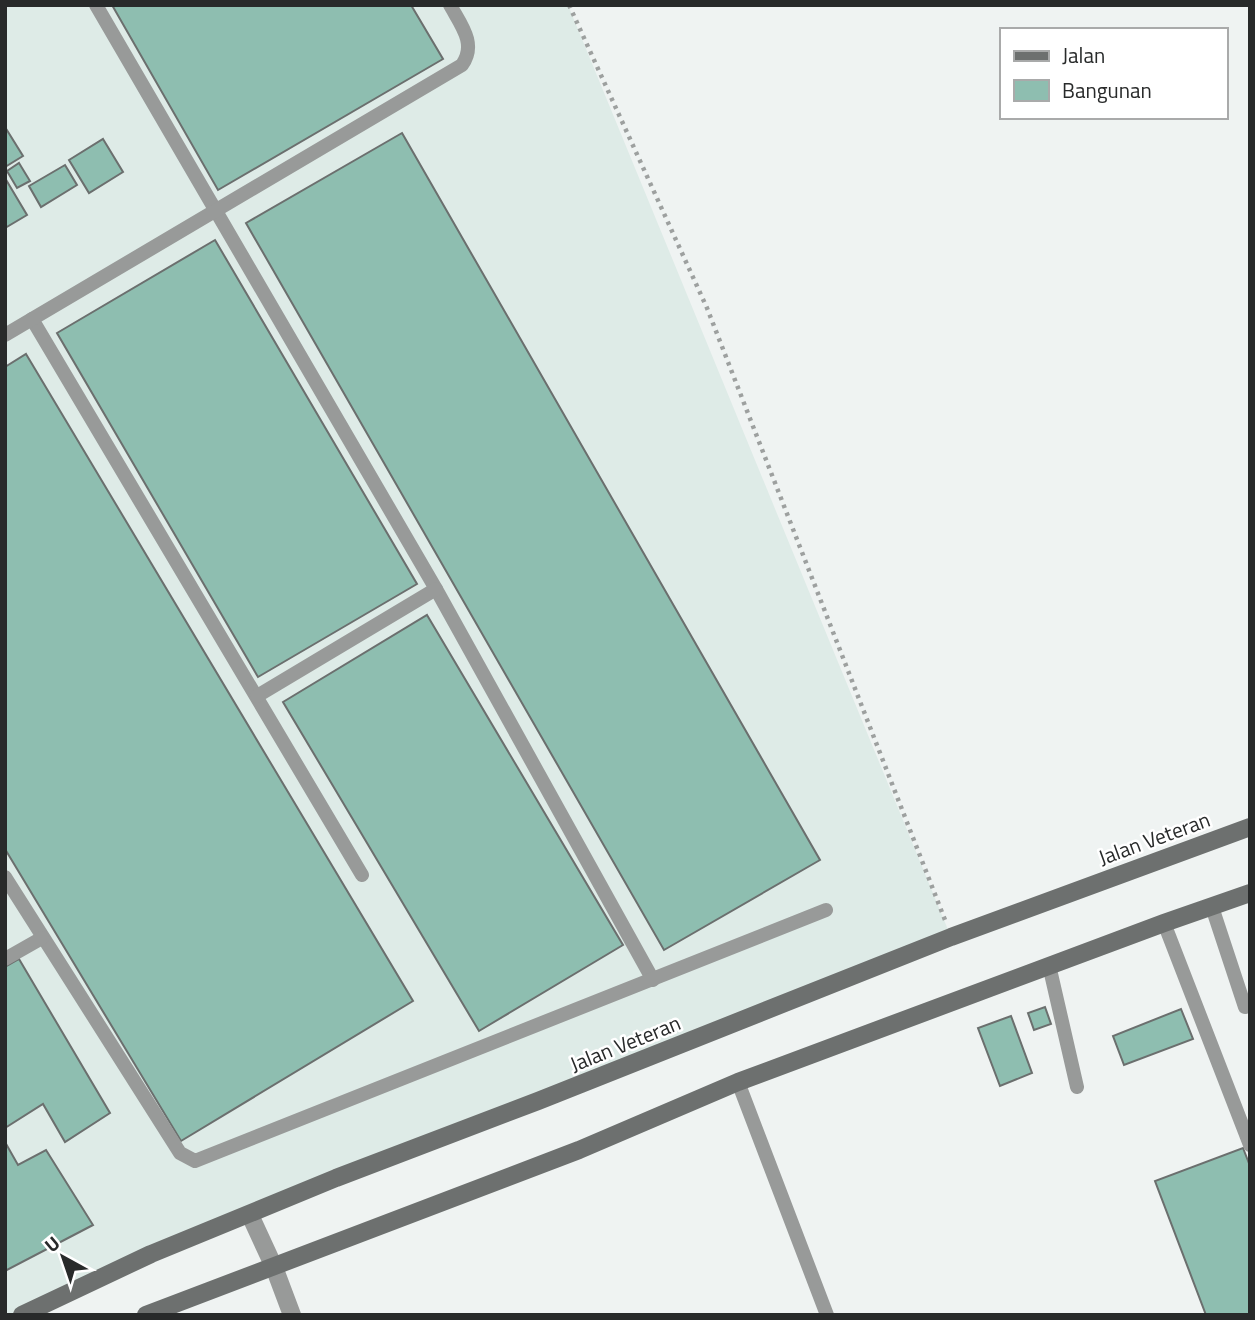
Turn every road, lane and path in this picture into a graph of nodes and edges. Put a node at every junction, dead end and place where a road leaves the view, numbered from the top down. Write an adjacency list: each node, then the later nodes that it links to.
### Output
1 (96, 5): 4 (lane)
2 (450, 5): 4 (lane)
3 (569, 5): 16 (path)
4 (215, 211): 5 (lane); 7 (lane)
5 (32, 319): 6 (lane); 8 (lane)
6 (5, 335)
7 (436, 589): 8 (lane); 20 (lane)
8 (257, 696): 10 (lane)
9 (1250, 827): 16 (main road, Jalan Veteran)
10 (362, 875)
11 (5, 877): 17 (lane)
12 (1250, 893): 13 (main road)
13 (1212, 907): 15 (main road); 21 (lane)
14 (826, 910): 20 (lane)
15 (1164, 923): 19 (main road); 24 (lane)
16 (951, 937): 25 (main road, Jalan Veteran)
17 (42, 938): 18 (lane); 20 (lane)
18 (5, 959)
19 (1049, 965): 22 (main road); 23 (lane)
20 (653, 979)
21 (1248, 1010)
22 (738, 1082): 26 (main road); 30 (lane)
23 (1077, 1087)
24 (1250, 1144)
25 (250, 1214): 26 (street); 27 (main road, Jalan Veteran)
26 (274, 1267): 28 (main road); 29 (street)
27 (22, 1315)
28 (146, 1315)
29 (292, 1315)
30 (827, 1315)

